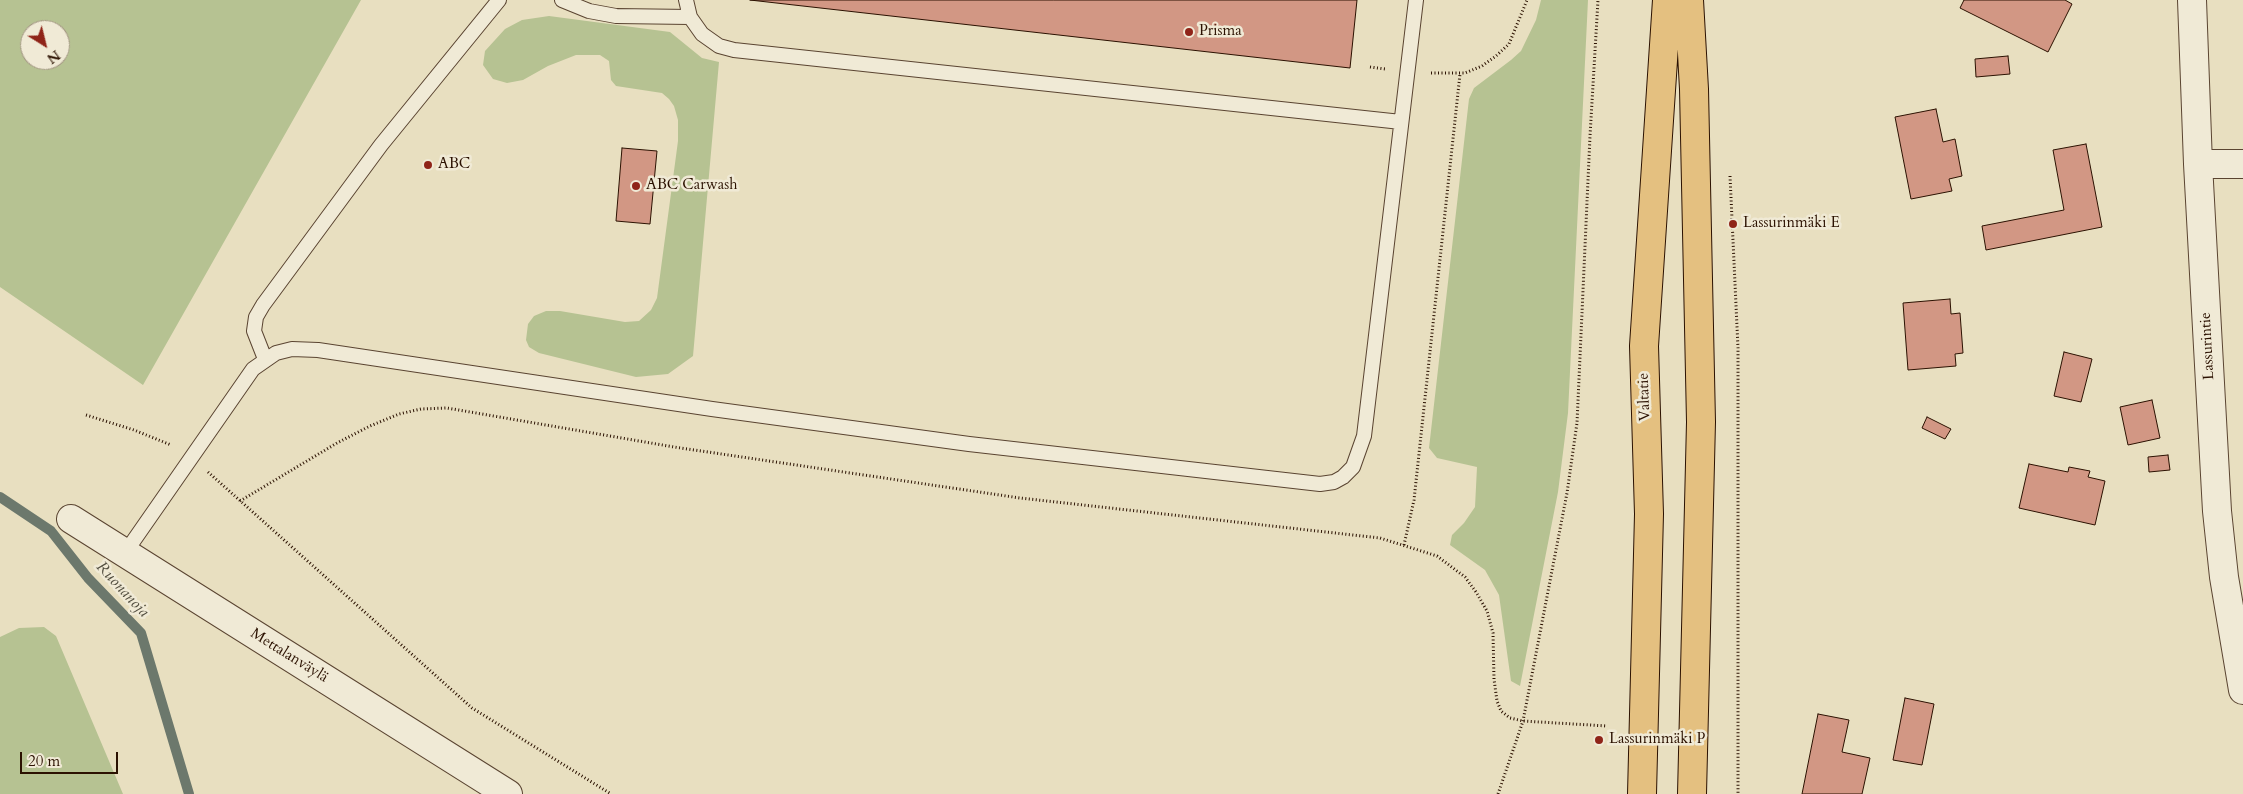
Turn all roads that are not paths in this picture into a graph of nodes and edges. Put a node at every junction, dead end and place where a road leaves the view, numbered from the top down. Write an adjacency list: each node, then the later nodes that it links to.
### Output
1 (499, 0): 12 (lane)
2 (562, 0): 8 (lane)
3 (686, 0): 8 (lane)
4 (1416, 0): 9 (lane)
5 (1667, 0): 17 (highway, Valtatie)
6 (1689, 0): 18 (highway)
7 (2192, 0): 10 (street, Lassurintie)
8 (690, 17): 9 (lane)
9 (1401, 122): 12 (lane)
10 (2198, 164): 11 (street); 15 (street, Lassurintie)
11 (2243, 164)
12 (265, 359): 14 (lane)
13 (71, 519): 14 (street, Mettalanväylä)
14 (125, 554): 16 (street, Mettalanväylä)
15 (2243, 690)
16 (508, 794)
17 (1642, 794)
18 (1692, 794)

